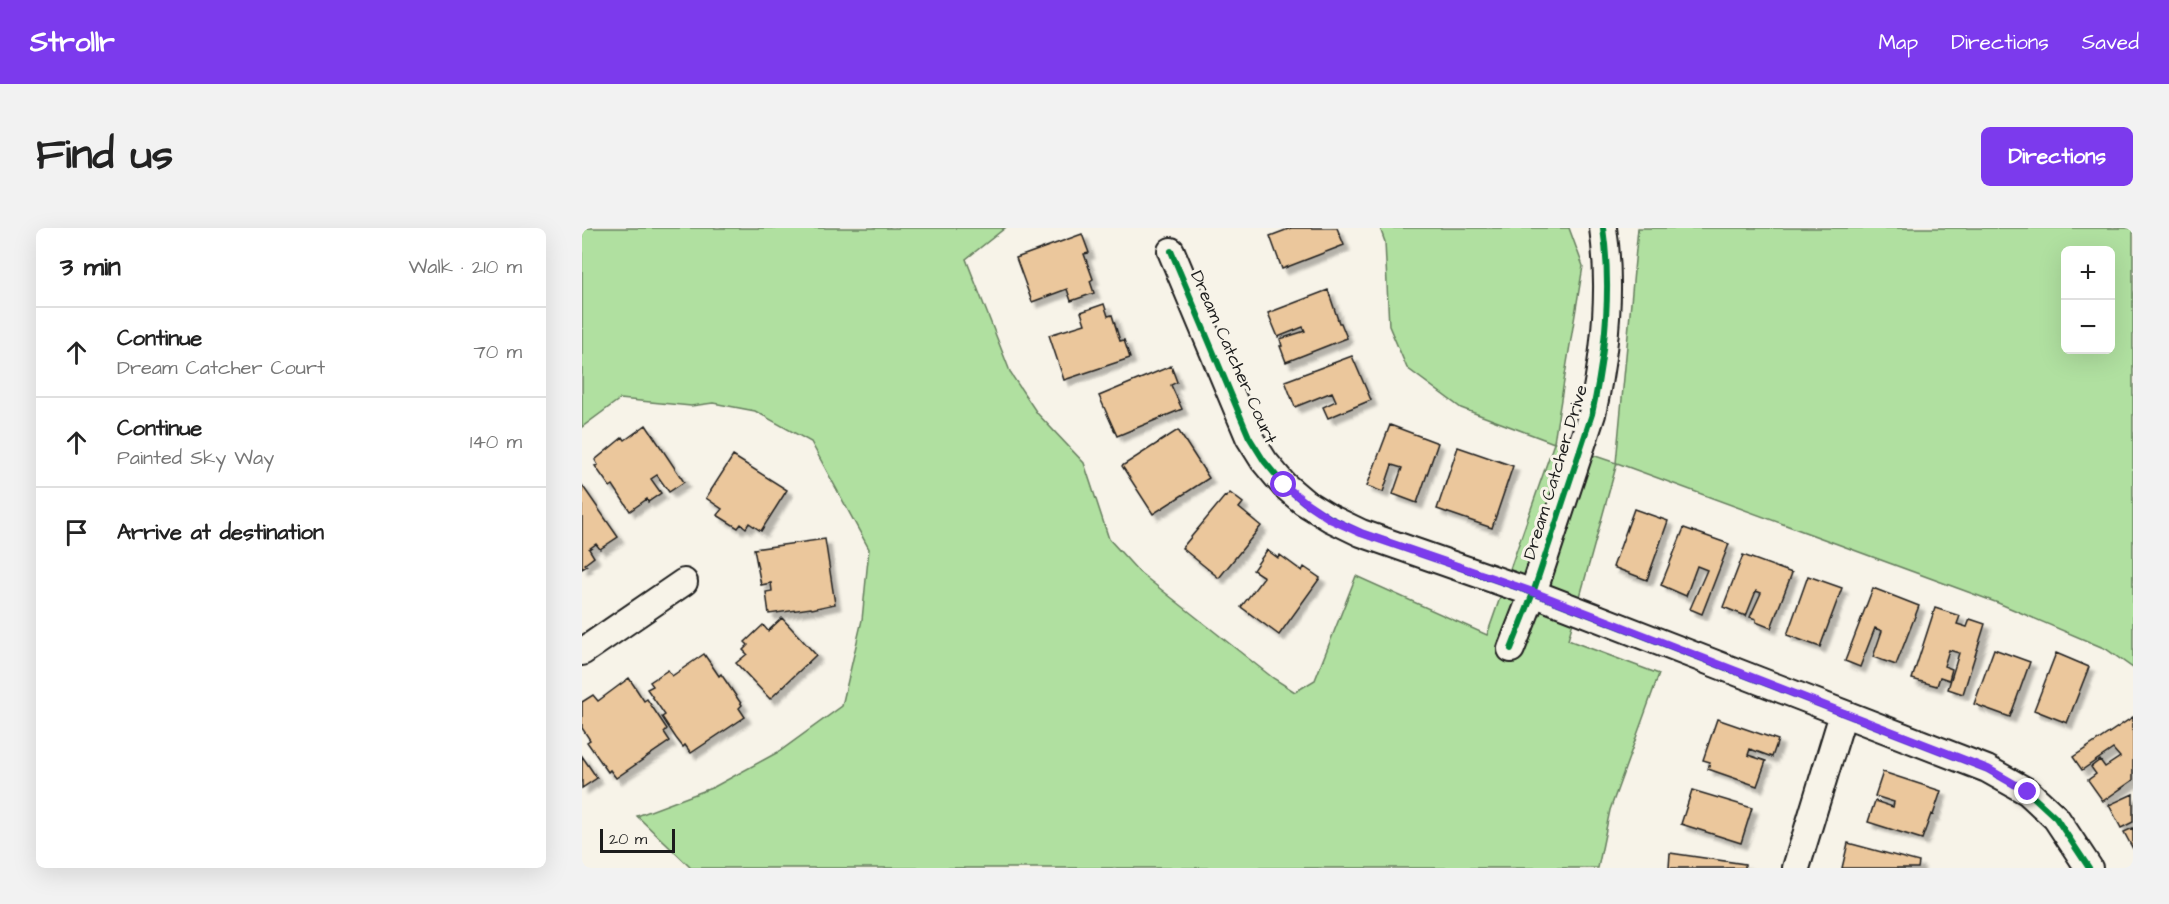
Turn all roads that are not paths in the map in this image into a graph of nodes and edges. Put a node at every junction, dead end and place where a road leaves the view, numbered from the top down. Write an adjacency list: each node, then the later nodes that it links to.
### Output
1 (1603, 228): 4 (street, Dream Catcher Drive)
2 (1171, 251): 4 (street, Dream Catcher Court)
3 (684, 582): 6 (street)
4 (1533, 592): 5 (street, Dream Catcher Drive); 7 (street, Dream Catcher Court)
5 (1511, 649)
6 (582, 652)
7 (1844, 714): 8 (street); 9 (street, Dream Catcher Court)
8 (1796, 868)
9 (2089, 868)

